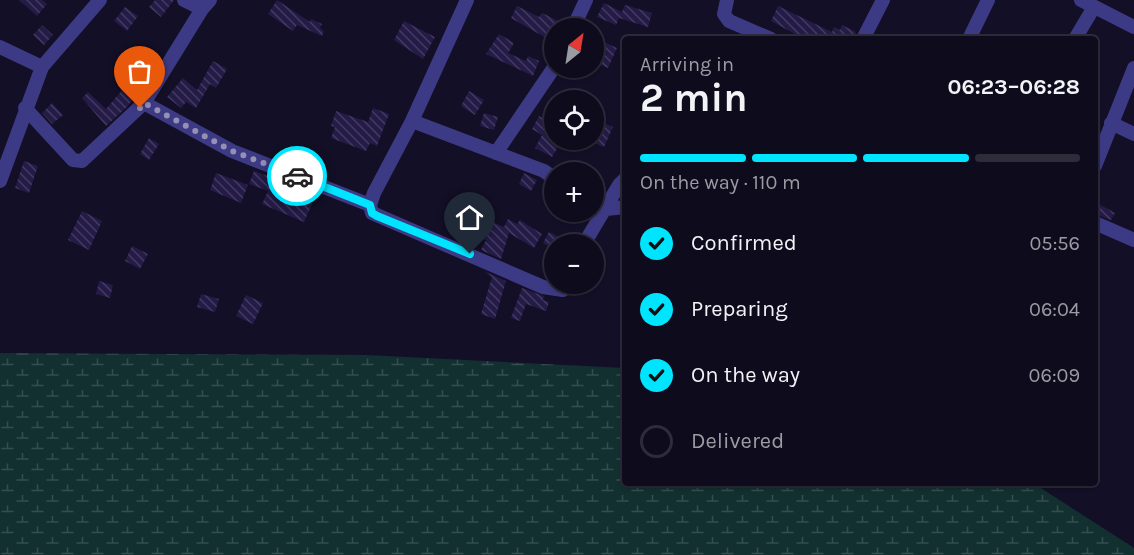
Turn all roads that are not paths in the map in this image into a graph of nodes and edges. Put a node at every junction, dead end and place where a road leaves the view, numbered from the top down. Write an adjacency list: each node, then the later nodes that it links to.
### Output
1 (100, 0): 18 (street)
2 (184, 0): 9 (street)
3 (467, 0): 23 (street)
4 (586, 0): 11 (street)
5 (727, 0): 13 (street)
6 (883, 0): 14 (street)
7 (988, 0): 15 (street)
8 (1081, 0): 10 (street)
9 (206, 4): 21 (street)
10 (1094, 7): 12 (street); 16 (street)
11 (578, 18)
12 (1134, 27)
13 (764, 36)
14 (865, 36)
15 (970, 36)
16 (1077, 36)
17 (0, 47): 18 (street)
18 (42, 66): 22 (street)
19 (1134, 68): 24 (street)
20 (547, 78): 26 (street)
21 (144, 103): 22 (street); 32 (street)
22 (25, 108): 29 (street)
23 (412, 121): 26 (street); 32 (street)
24 (1111, 123): 25 (street); 27 (street)
25 (1134, 134)
26 (496, 153): 28 (street)
27 (1098, 158)
28 (544, 171)
29 (0, 180)
30 (622, 182): 31 (street)
31 (604, 202)
32 (370, 205): 37 (street)
33 (604, 206): 34 (street)
34 (622, 207)
35 (1098, 225): 36 (street)
36 (1133, 236)
37 (544, 287)

